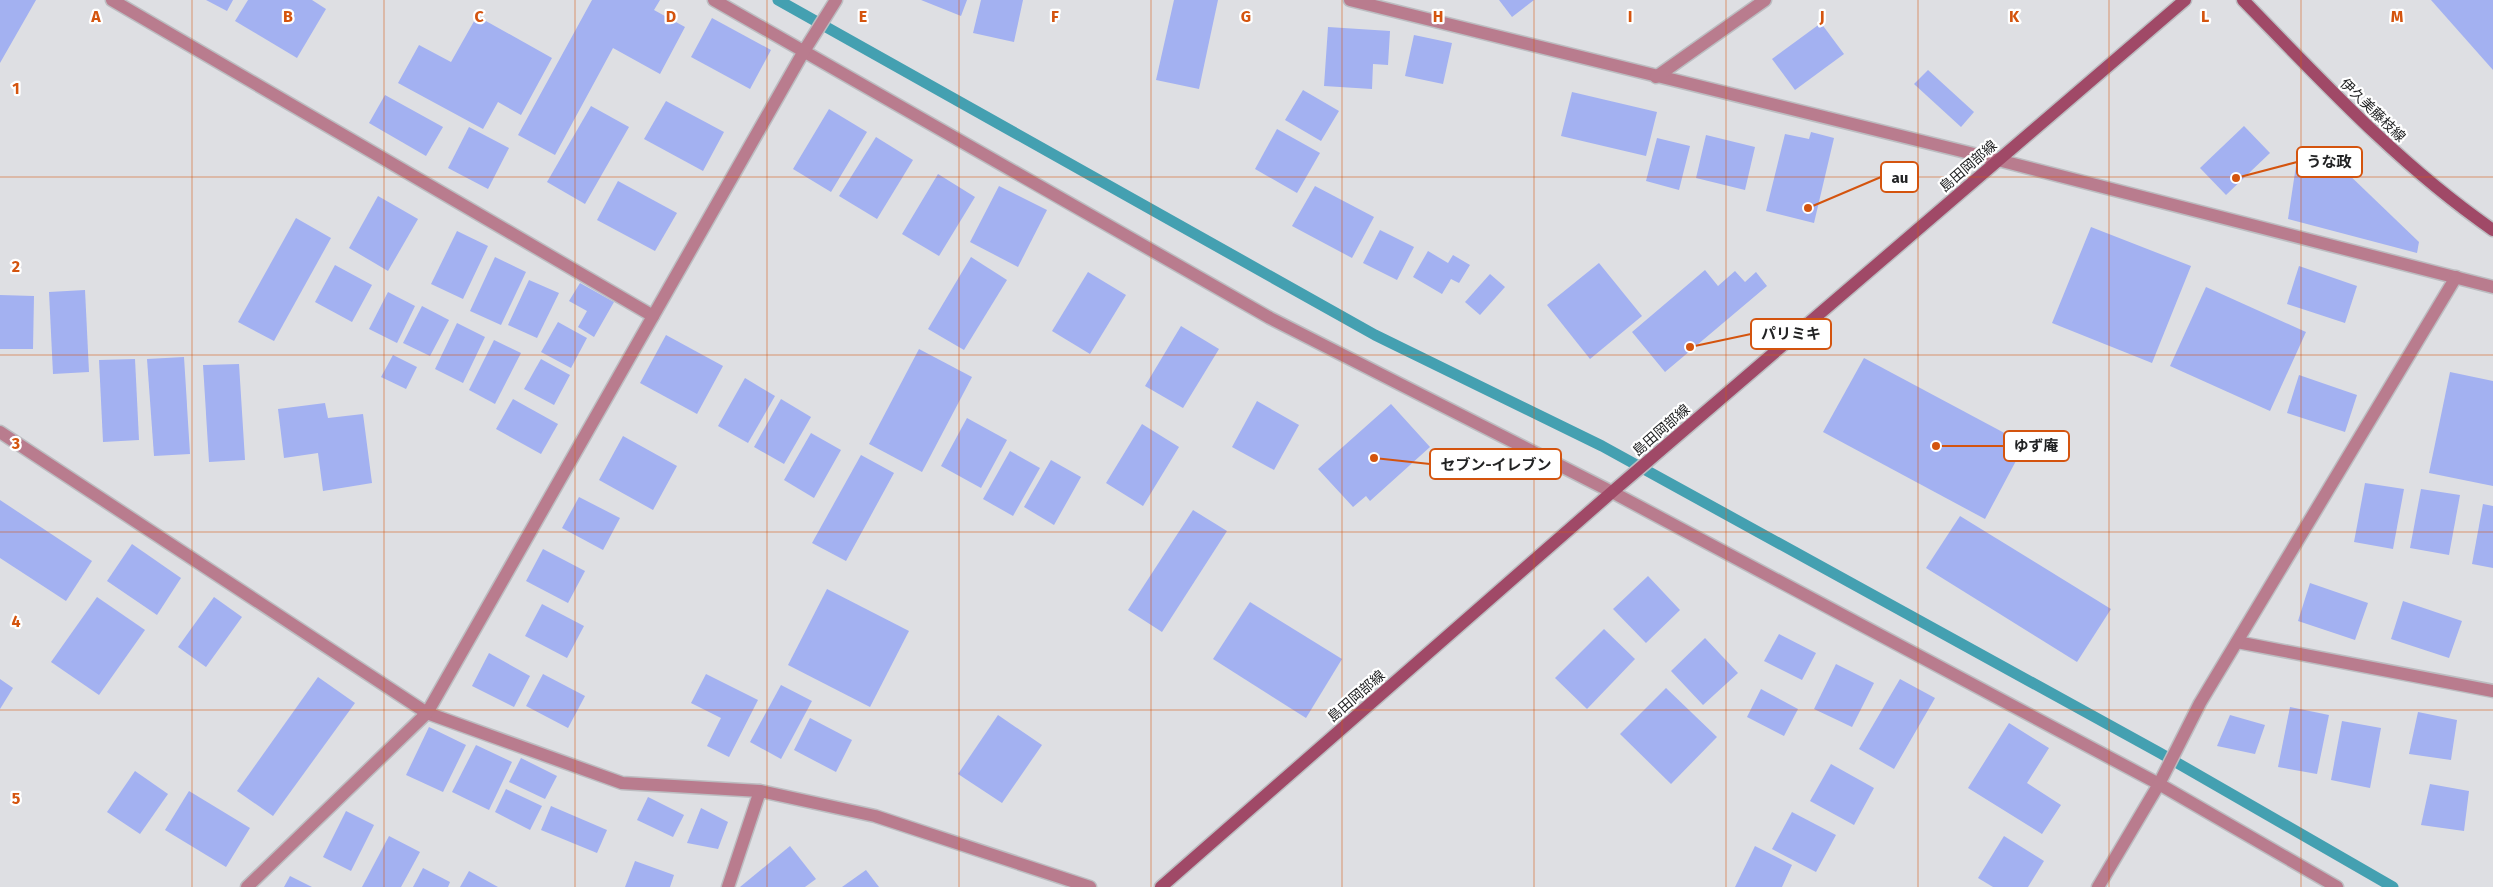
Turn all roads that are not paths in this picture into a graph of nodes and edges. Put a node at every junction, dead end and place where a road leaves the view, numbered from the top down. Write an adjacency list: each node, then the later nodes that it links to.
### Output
1 (112, 0): 14 (street)
2 (714, 0): 8 (street)
3 (1765, 0): 9 (street)
4 (2185, 0): 10 (main road, 島田岡部線)
5 (2242, 0): 11 (main road, 伊久美藤枝線)
6 (835, 1): 8 (street)
7 (1359, 1): 9 (street)
8 (804, 51): 14 (street); 16 (street)
9 (1656, 76): 10 (street)
10 (1998, 160): 12 (street); 16 (main road, 島田岡部線)
11 (2493, 230)
12 (2456, 277): 13 (street); 17 (street)
13 (2493, 287)
14 (653, 316): 19 (street)
15 (0, 432): 19 (street)
16 (1612, 492): 20 (street); 25 (main road, 島田岡部線)
17 (2237, 642): 18 (street); 20 (street)
18 (2493, 691)
19 (427, 713): 21 (street); 22 (street)
20 (2159, 784): 26 (street); 27 (street)
21 (760, 791): 23 (street); 24 (street)
22 (247, 887)
23 (728, 887)
24 (1090, 887)
25 (1161, 887)
26 (2098, 887)
27 (2337, 887)

